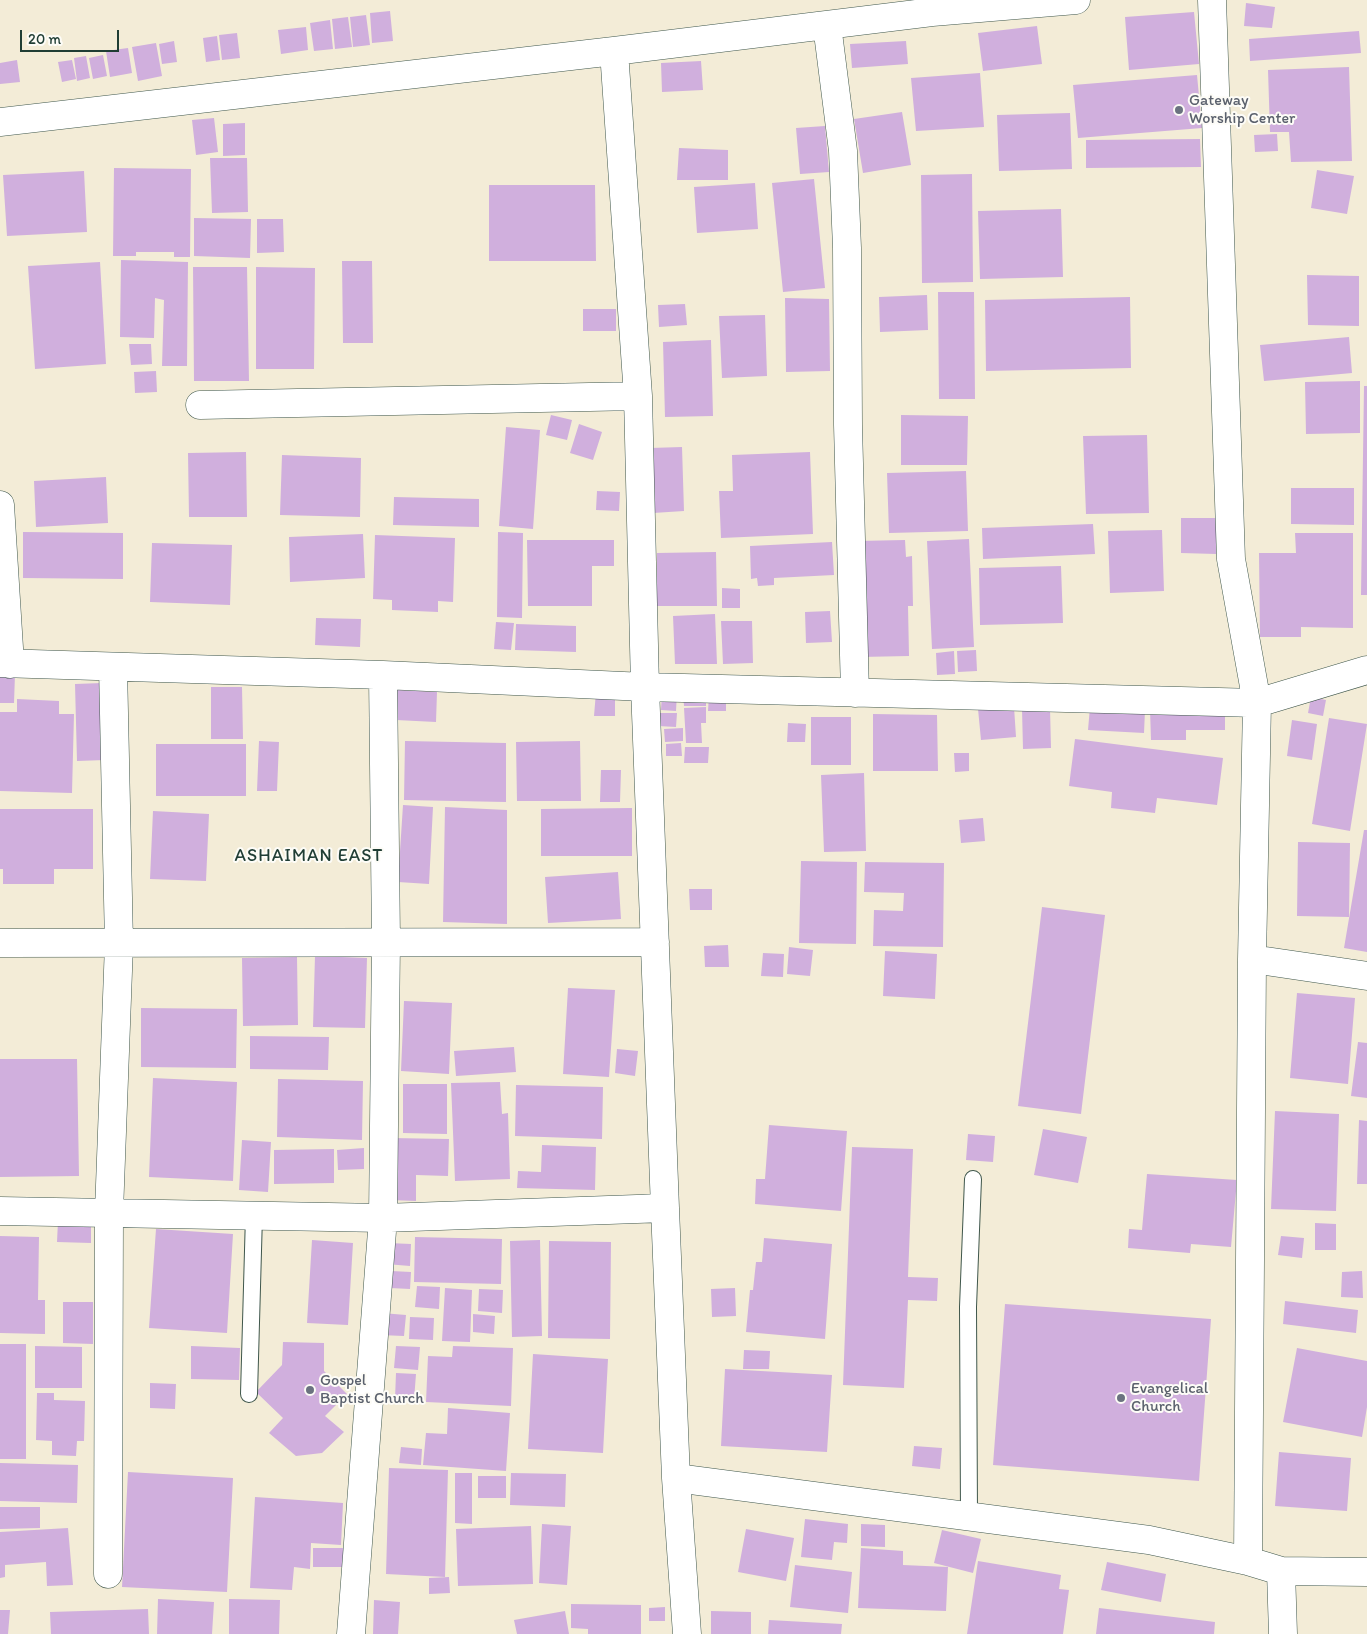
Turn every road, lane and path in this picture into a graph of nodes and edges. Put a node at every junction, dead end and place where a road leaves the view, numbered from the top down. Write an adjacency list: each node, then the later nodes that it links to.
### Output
1 (1076, 0): 3 (street)
2 (1212, 0): 15 (street)
3 (827, 25): 4 (street); 14 (street)
4 (614, 52): 5 (street); 6 (street)
5 (0, 122)
6 (638, 396): 7 (street); 13 (street)
7 (200, 404)
8 (0, 505): 9 (street)
9 (5, 664): 10 (street)
10 (113, 667): 12 (street); 19 (street)
11 (1367, 670): 15 (street)
12 (383, 675): 13 (street); 16 (street)
13 (645, 687): 14 (street); 17 (street)
14 (855, 693): 15 (street)
15 (1256, 704): 20 (street)
16 (386, 941): 17 (street); 19 (street); 27 (street)
17 (655, 942): 23 (street)
18 (0, 943): 19 (street)
19 (119, 944): 25 (street)
20 (1252, 959): 21 (street); 31 (street)
21 (1367, 976)
22 (973, 1179): 30 (lane)
23 (665, 1208): 27 (street); 29 (street)
24 (0, 1211): 25 (street)
25 (109, 1212): 26 (street); 34 (street)
26 (254, 1215): 27 (street); 28 (lane)
27 (383, 1218): 35 (street)
28 (249, 1394)
29 (676, 1478): 30 (street); 36 (street)
30 (969, 1517): 31 (street)
31 (1248, 1561): 32 (street)
32 (1281, 1571): 33 (street); 37 (street)
33 (1367, 1572)
34 (108, 1574)
35 (351, 1634)
36 (687, 1634)
37 (1283, 1634)

